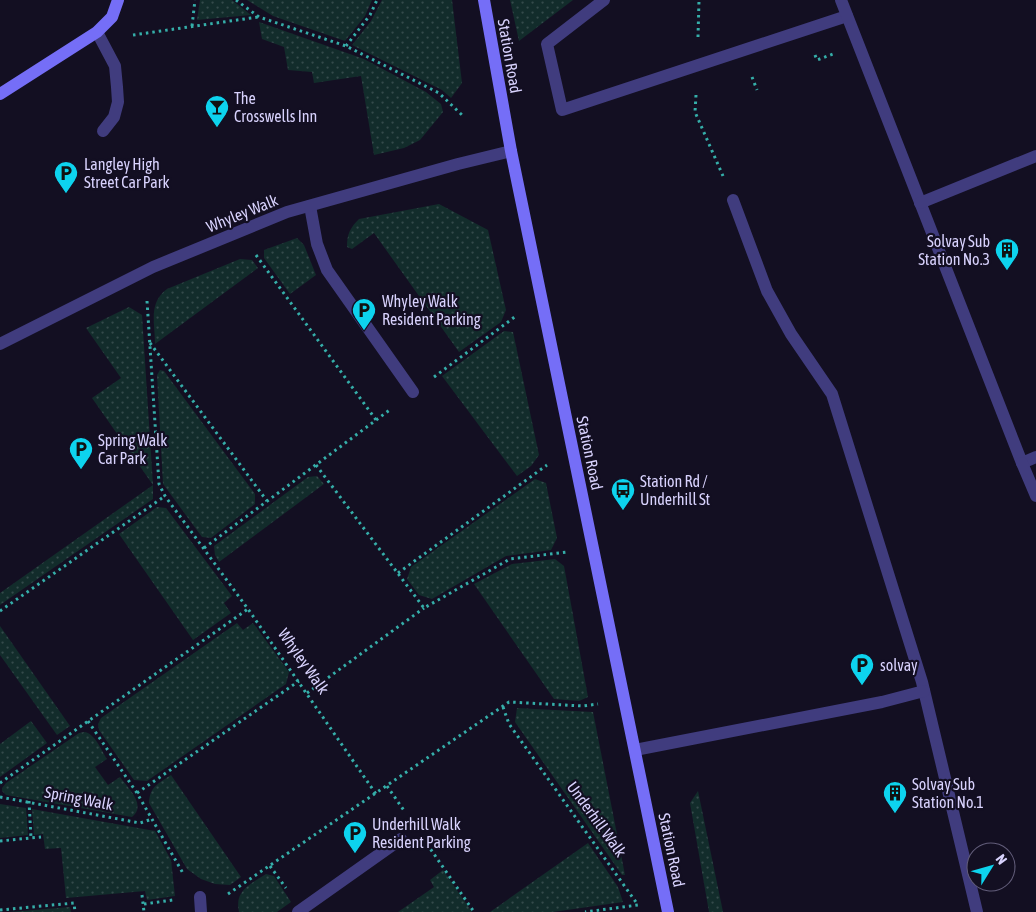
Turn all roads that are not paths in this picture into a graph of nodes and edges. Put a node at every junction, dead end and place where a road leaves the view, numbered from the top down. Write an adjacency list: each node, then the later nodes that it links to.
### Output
1 (118, 0): 6 (main road)
2 (484, 0): 9 (main road, Station Road)
3 (604, 0): 5 (street)
4 (841, 0): 5 (street)
5 (847, 16): 12 (street)
6 (97, 32): 7 (main road); 8 (street)
7 (0, 94)
8 (103, 131)
9 (511, 151): 13 (street, Whyley Walk); 20 (main road, Station Road)
10 (1036, 156): 12 (street)
11 (732, 200): 19 (street)
12 (920, 203): 17 (street)
13 (310, 206): 14 (street, Whyley Walk); 15 (street)
14 (0, 344)
15 (413, 392)
16 (1036, 457): 17 (street)
17 (1022, 463): 18 (street)
18 (1036, 496)
19 (924, 691): 20 (street); 26 (street)
20 (635, 750): 25 (main road, Station Road)
21 (401, 839): 24 (street)
22 (200, 897): 23 (street)
23 (201, 912)
24 (298, 912)
25 (668, 912)
26 (977, 912)

